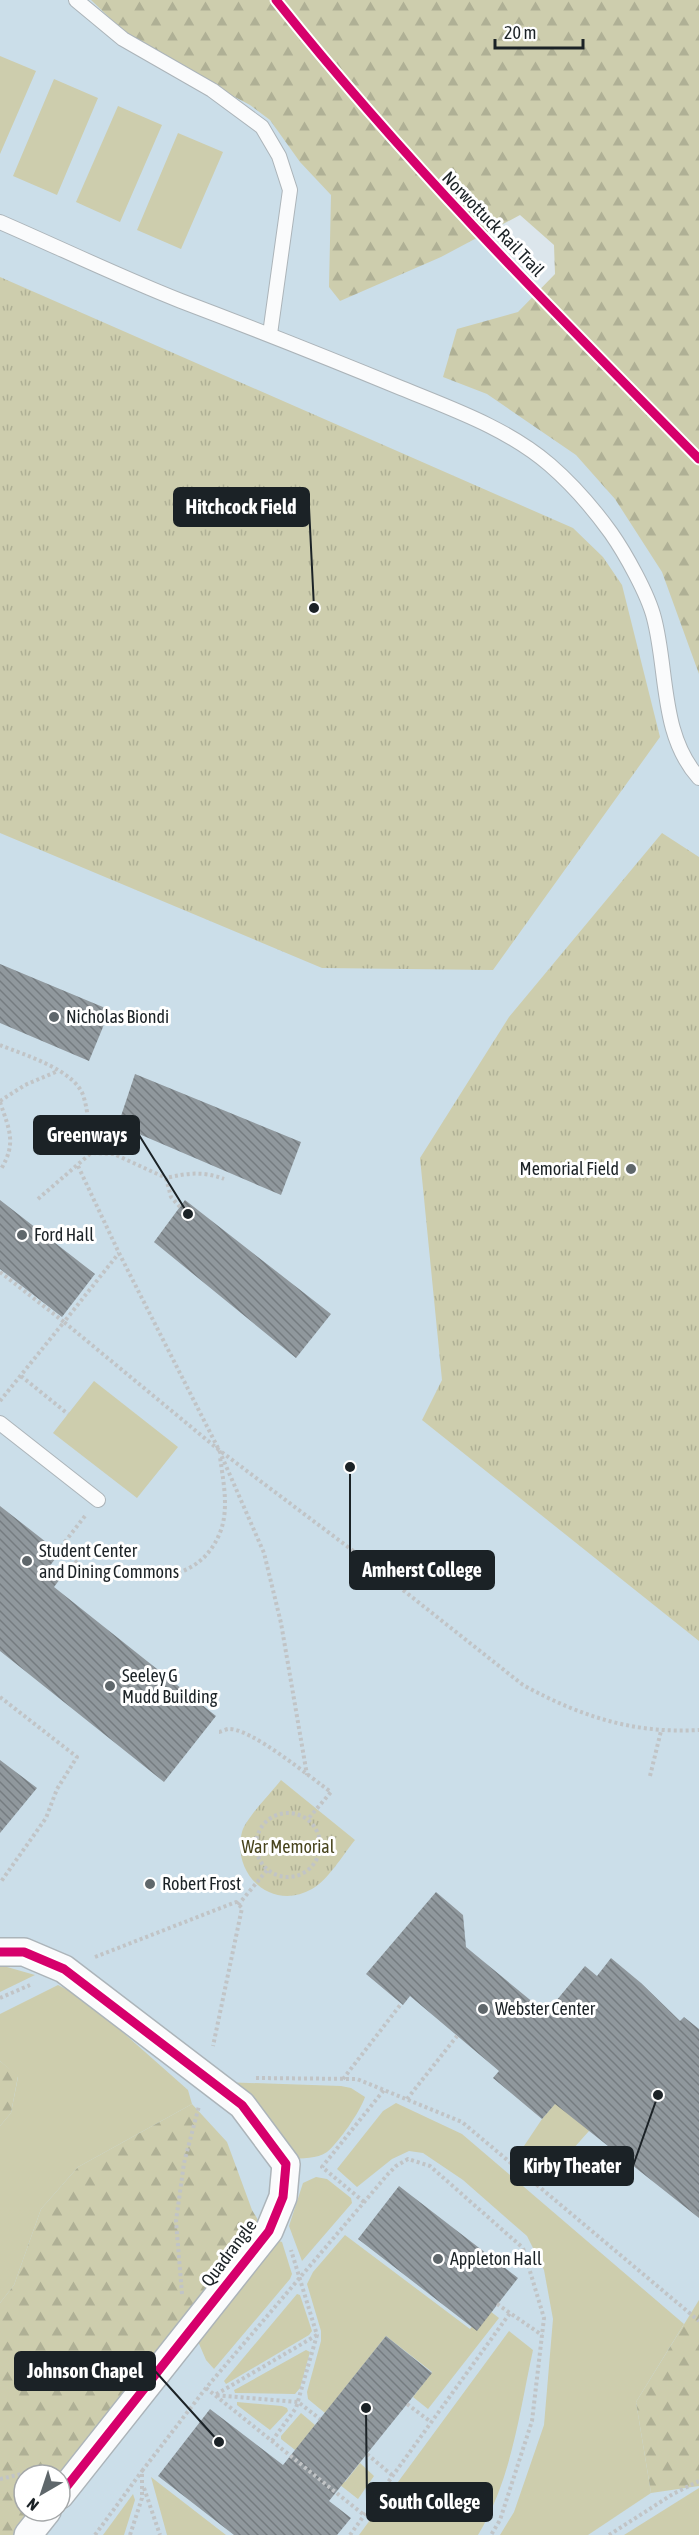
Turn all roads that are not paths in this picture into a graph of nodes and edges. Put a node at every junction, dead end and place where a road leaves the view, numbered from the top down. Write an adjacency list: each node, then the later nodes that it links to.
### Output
1 (76, 0): 3 (lane)
2 (0, 222): 3 (lane)
3 (270, 334): 4 (lane)
4 (699, 778)
5 (0, 1423): 6 (lane)
6 (98, 1500)
7 (0, 1952): 8 (street, Quadrangle)
8 (72, 2480)
9 (38, 2523): 10 (street)
10 (28, 2535)

